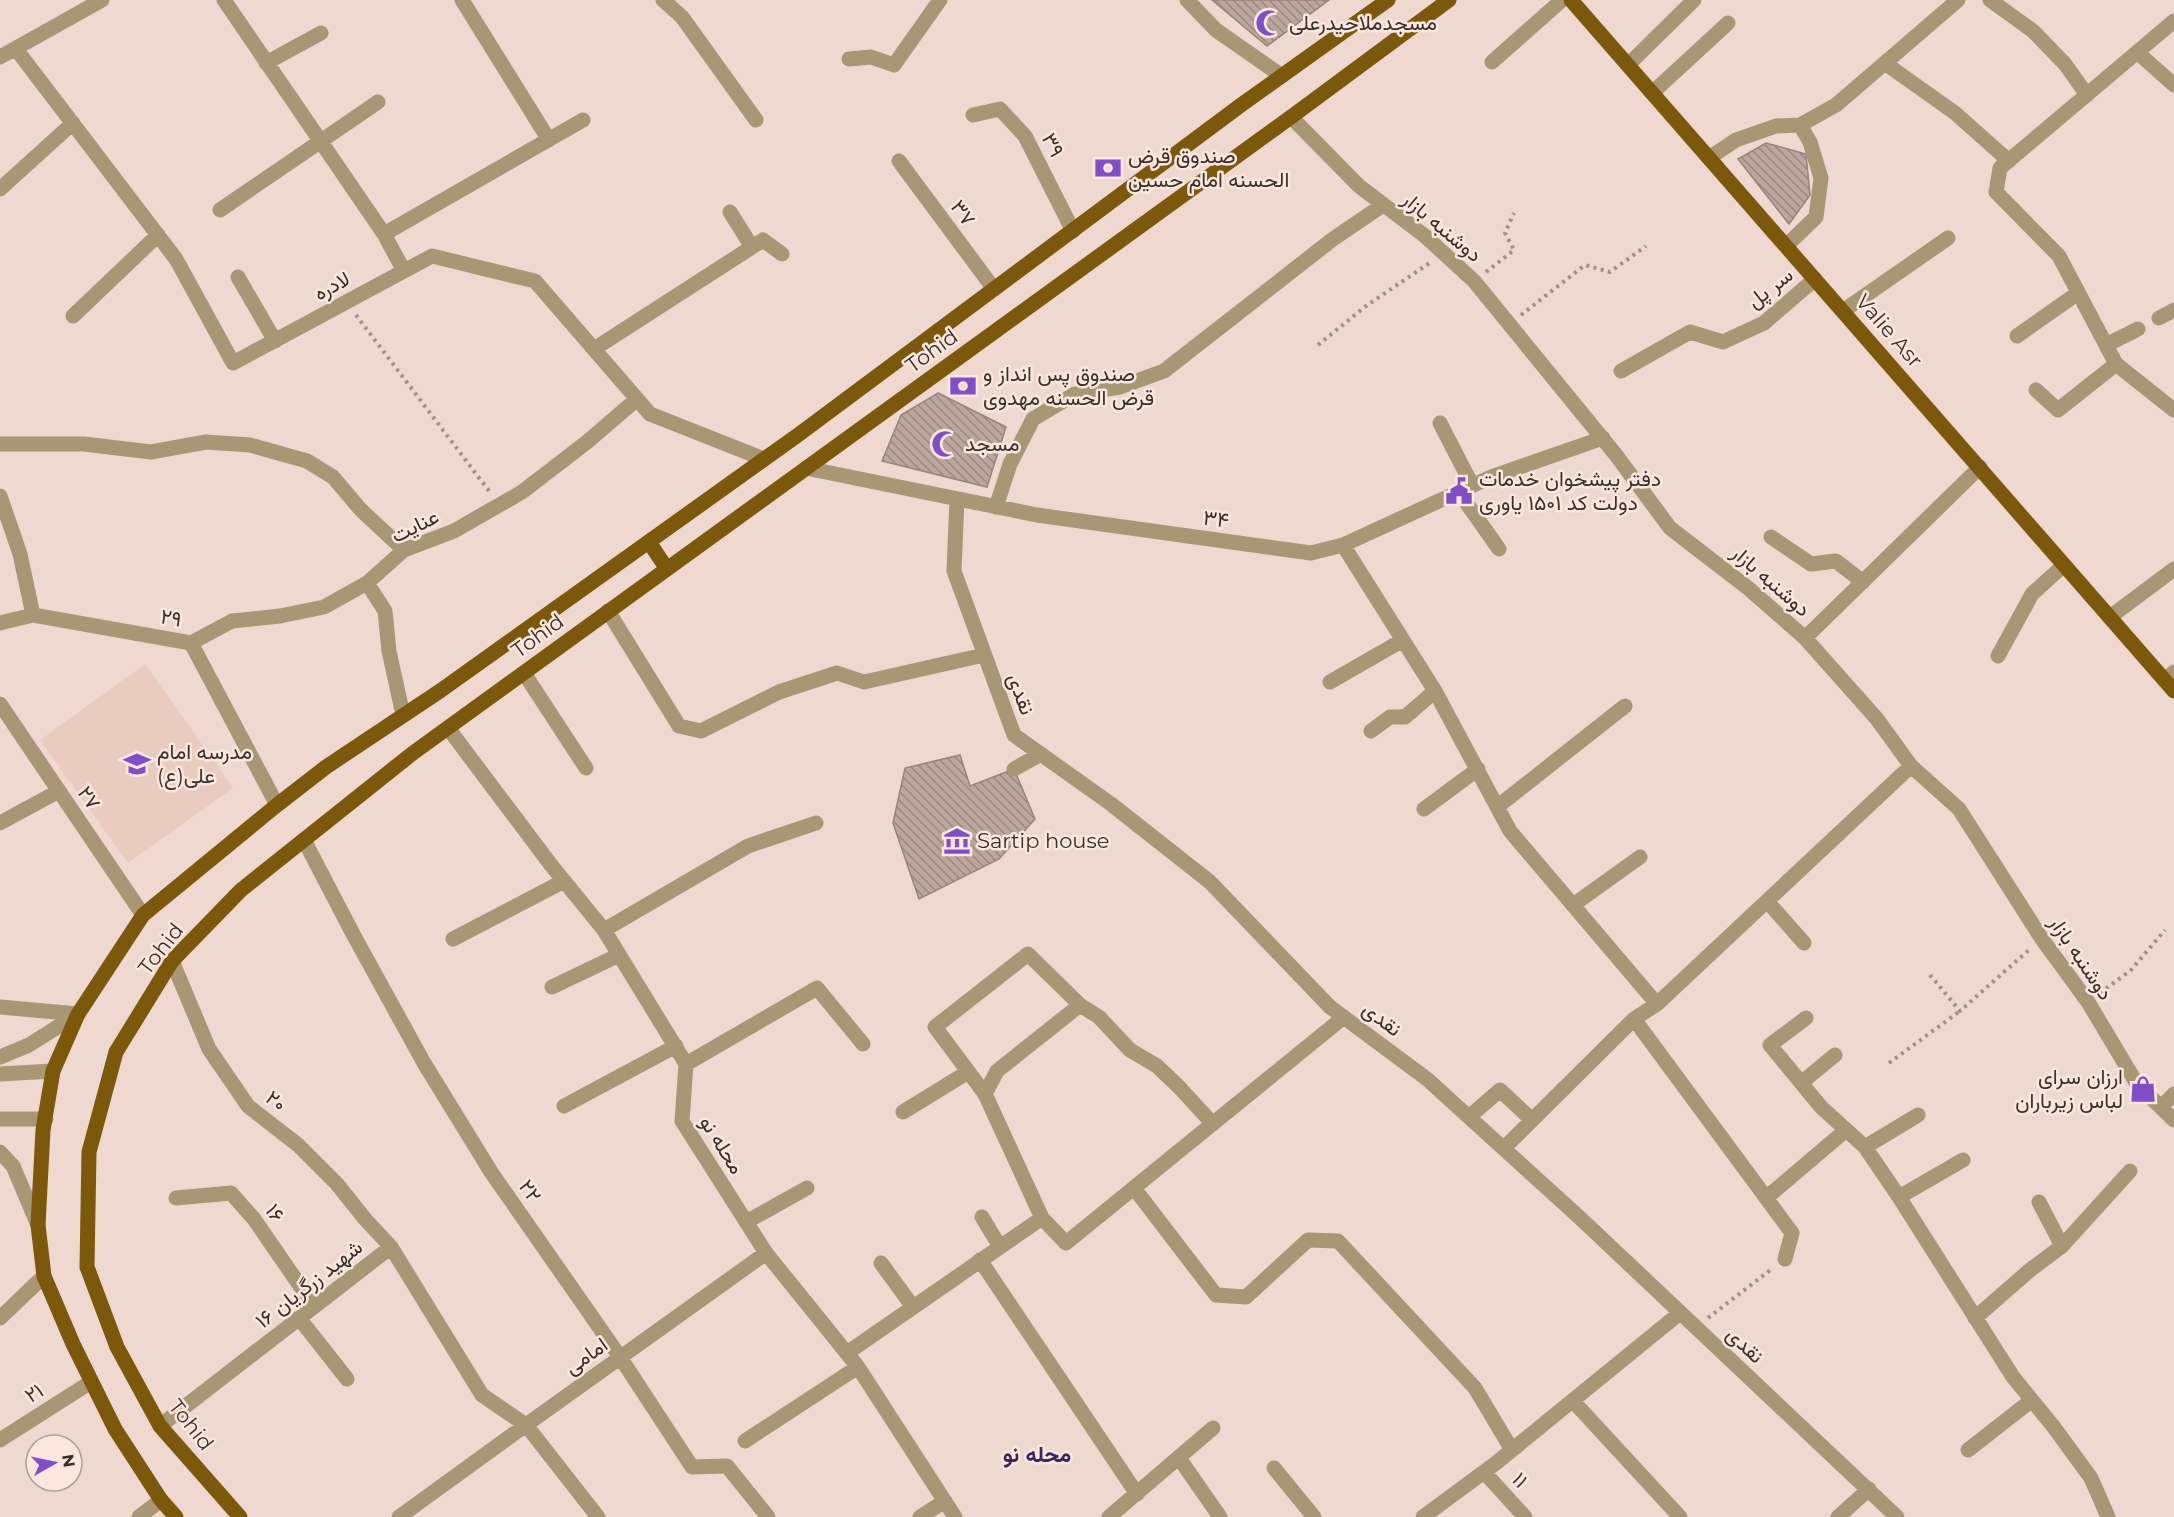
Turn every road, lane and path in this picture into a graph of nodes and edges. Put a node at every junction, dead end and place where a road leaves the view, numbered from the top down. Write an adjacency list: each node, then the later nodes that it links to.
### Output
1 (102, 0): 18 (street)
2 (224, 0): 22 (street)
3 (462, 0): 37 (street)
4 (940, 0): 21 (street)
5 (1187, 0): 26 (street)
6 (1388, 0): 26 (main road, Tohid)
7 (1449, 0): 32 (main road, Tohid)
8 (1562, 0): 23 (street)
9 (1571, 0): 25 (main road, Valie Asr)
10 (1694, 0): 25 (street)
11 (1958, 0): 24 (street)
12 (1990, 0): 29 (street)
13 (670, 2): 34 (street)
14 (2174, 21): 19 (street)
15 (1728, 23): 28 (street)
16 (321, 33): 22 (street)
17 (0, 43): 18 (street)
18 (16, 49): 20 (street); 35 (street, لادره)
19 (2137, 52): 27 (street); 29 (street)
20 (0, 57)
21 (849, 59)
22 (266, 63): 38 (street)
23 (1492, 63)
24 (1886, 64): 36 (street); 41 (street)
25 (1628, 65): 28 (main road, Valie Asr)
26 (1281, 76): 47 (main road, Tohid)
27 (2174, 85)
28 (1652, 93): 39 (main road, Valie Asr)
29 (2087, 95): 41 (street)
30 (378, 102): 38 (street)
31 (973, 115): 47 (street, ۳۹)
32 (1291, 117): 43 (street, دوشنبه بازار); 83 (main road, Tohid)
33 (583, 120): 37 (street)
34 (756, 120)
35 (73, 123): 42 (street); 49 (street, لادره)
36 (1800, 125): 39 (street); 52 (street)
37 (549, 140): 48 (street)
38 (322, 141): 44 (street); 48 (street)
39 (1709, 158): 52 (main road, Valie Asr)
40 (899, 161): 60 (street, ۳۷)
41 (2009, 161): 61 (street)
42 (0, 189)
43 (1383, 205): 54 (street, دوشنبه بازار); 89 (street)
44 (220, 210)
45 (730, 212): 53 (street)
46 (1514, 213): 59 (path)
47 (1073, 231): 60 (main road, Tohid)
48 (384, 234): 56 (street)
49 (158, 235): 65 (street); 70 (street, لادره)
50 (1948, 238): 64 (street)
51 (1646, 246): 67 (path)
52 (1786, 246): 58 (main road, Valie Asr)
53 (752, 247): 55 (street); 73 (street)
54 (1444, 253): 59 (street, دوشنبه بازار); 71 (path)
55 (782, 254)
56 (404, 272): 62 (street, لادره); 73 (street, لادره)
57 (238, 277): 70 (street)
58 (1815, 279): 64 (main road, Valie Asr); 75 (street, سر پل)
59 (1474, 281): 67 (street, دوشنبه بازار)
60 (994, 289): 82 (main road, Tohid)
61 (2078, 293): 69 (street); 72 (street)
62 (346, 303): 70 (street, لادره); 88 (path)
63 (2174, 310): 66 (street)
64 (1843, 311): 84 (main road, Valie Asr)
65 (73, 316)
66 (2159, 318)
67 (1509, 324): 80 (street, دوشنبه بازار)
68 (2138, 329): 72 (street)
69 (2017, 336)
70 (275, 341)
71 (1318, 345)
72 (2106, 345): 74 (street)
73 (594, 350): 77 (street, لادره)
74 (2116, 364): 76 (street); 78 (street)
75 (1621, 371)
76 (2036, 390)
77 (637, 399): 82 (street, لادره); 88 (street, عنایت)
78 (2174, 410)
79 (1440, 423): 85 (street)
80 (1603, 438): 85 (street, ۳۴); 104 (street, دوشنبه بازار)
81 (0, 444): 94 (street)
82 (764, 459): 91 (main road, Tohid)
83 (806, 468): 87 (street, ۳۴); 96 (main road, Tohid)
84 (1980, 468): 95 (main road, Valie Asr); 98 (street)
85 (1465, 488): 92 (street, ۳۴); 93 (street)
86 (0, 496): 101 (street)
87 (957, 499): 89 (street, ۳۴); 107 (street, نقدی)
88 (499, 505): 94 (street, عنایت)
89 (996, 507): 92 (street, ۳۴)
90 (1772, 537): 98 (street)
91 (649, 542): 96 (main road); 115 (main road, Tohid)
92 (1342, 545): 105 (street)
93 (1499, 549)
94 (404, 550): 99 (street, عنایت)
95 (2064, 565): 102 (main road, Valie Asr); 108 (street)
96 (667, 569): 100 (main road, Tohid)
97 (2174, 569): 102 (street)
98 (1863, 582): 104 (street)
99 (367, 583): 106 (street, عنایت); 115 (street)
100 (608, 611): 107 (street); 109 (main road, Tohid)
101 (33, 615): 103 (street, ۲۹); 106 (street, ۲۹)
102 (2110, 617): 110 (main road, Valie Asr)
103 (0, 623)
104 (1805, 638): 119 (street, دوشنبه بازار)
105 (1403, 640): 111 (street); 112 (street)
106 (191, 643): 124 (street, ۲۹)
107 (984, 655): 118 (street, نقدی)
108 (1998, 656)
109 (524, 673): 116 (main road, Tohid); 120 (street)
110 (2171, 681)
111 (1330, 682)
112 (1435, 691): 117 (street); 122 (street)
113 (0, 704): 123 (street, ۲۷)
114 (1625, 706): 125 (street)
115 (404, 715): 124 (main road, Tohid)
116 (448, 728): 129 (main road, Tohid); 131 (street)
117 (1371, 731)
118 (1041, 754): 121 (street); 150 (street, نقدی)
119 (1911, 766): 132 (street); 138 (street, دوشنبه بازار)
120 (586, 768)
121 (1014, 769)
122 (1478, 769): 125 (street); 126 (street)
123 (59, 791): 127 (street); 134 (street, ۲۷)
124 (277, 805): 134 (main road, Tohid)
125 (1497, 807): 133 (street)
126 (1424, 809)
127 (0, 823)
128 (816, 823): 135 (street)
129 (304, 840): 141 (main road, Tohid); 207 (street, ۲۲)
130 (1640, 857): 133 (street)
131 (564, 880): 135 (street); 137 (street)
132 (1767, 901): 139 (street); 145 (street)
133 (1573, 905): 145 (street)
134 (143, 915): 149 (main road, Tohid)
135 (604, 930): 140 (street)
136 (2165, 930): 144 (path)
137 (453, 939)
138 (2042, 939): 144 (street, دوشنبه بازار); 148 (path)
139 (1804, 943)
140 (619, 955): 143 (street); 154 (street)
141 (172, 961): 192 (street, ۲۰); 214 (main road, Tohid)
142 (1930, 975): 148 (path)
143 (552, 987)
144 (2088, 1002): 166 (street, دوشنبه بازار)
145 (1657, 1004): 151 (street)
146 (1080, 1005): 160 (street); 163 (street); 174 (street)
147 (0, 1007): 149 (street)
148 (1960, 1011): 157 (path)
149 (78, 1014): 156 (street); 159 (main road, Tohid)
150 (1344, 1017): 169 (street, نقدی); 174 (street)
151 (1634, 1018): 172 (street); 185 (street)
152 (1806, 1018): 162 (street)
153 (863, 1044): 158 (street)
154 (676, 1046): 158 (street); 165 (street)
155 (1835, 1055): 162 (street)
156 (0, 1057)
157 (1889, 1063)
158 (686, 1064): 189 (street, محله نو)
159 (53, 1071): 161 (street); 171 (main road, Tohid)
160 (968, 1072): 163 (street); 167 (street)
161 (0, 1074)
162 (1801, 1083): 175 (street)
163 (985, 1094): 188 (street)
164 (2174, 1094): 166 (street)
165 (564, 1106)
166 (2161, 1107): 173 (street, دوشنبه بازار)
167 (903, 1112)
168 (1918, 1115): 176 (street)
169 (1469, 1117): 172 (street); 177 (street, نقدی)
170 (0, 1119): 171 (street)
171 (45, 1119): 190 (main road, Tohid)
172 (1532, 1120): 177 (street)
173 (2174, 1120)
174 (1213, 1124): 182 (street)
175 (1846, 1130): 176 (street); 185 (street)
176 (1865, 1147): 183 (street)
177 (1504, 1148): 201 (street, نقدی)
178 (0, 1152): 190 (street)
179 (1963, 1160): 183 (street)
180 (2130, 1171): 191 (street)
181 (807, 1188): 189 (street)
182 (1134, 1188): 188 (street); 218 (street)
183 (1899, 1197): 204 (street)
184 (176, 1198): 199 (street, ۱۶)
185 (1766, 1198): 195 (street)
186 (2039, 1202): 191 (street)
187 (982, 1217): 193 (street)
188 (1042, 1218): 193 (street)
189 (746, 1222): 194 (street, محله نو)
190 (38, 1225): 198 (main road, Tohid)
191 (2062, 1246): 204 (street)
192 (391, 1247): 199 (street, ۱۶ شهید زرگریان); 213 (street, ۱۶ شهید زرگریان)
193 (1000, 1247): 196 (street)
194 (766, 1253): 206 (street, محله نو); 207 (street, امامی)
195 (1785, 1259): 205 (path)
196 (980, 1260): 200 (street); 224 (street)
197 (881, 1263): 200 (street)
198 (44, 1276): 202 (street); 210 (main road, Tohid)
199 (314, 1306): 203 (street, ۱۶ شهید زرگریان)
200 (914, 1307): 206 (street)
201 (1680, 1313): 205 (street, نقدی); 212 (street)
202 (0, 1318)
203 (299, 1318): 209 (street); 214 (street, ۱۶ شهید زرگریان)
204 (1975, 1318): 211 (street)
205 (1695, 1327): 223 (street, نقدی)
206 (847, 1353): 208 (street, محله نو)
207 (620, 1357): 213 (street, امامی); 233 (street, ۲۲)
208 (858, 1367): 217 (street); 226 (street, محله نو)
209 (347, 1379)
210 (91, 1382): 216 (street, ۲۱); 225 (main road, Tohid)
211 (2032, 1400): 219 (street); 243 (street)
212 (1573, 1401): 218 (street); 227 (street)
213 (526, 1425): 231 (street, امامی); 232 (street)
214 (160, 1426): 230 (main road, Tohid)
215 (1213, 1428): 220 (street)
216 (0, 1440)
217 (745, 1441)
218 (1512, 1450): 222 (street)
219 (1968, 1450)
220 (1179, 1458): 224 (street); 237 (street)
221 (1274, 1468): 238 (street)
222 (1485, 1472): 239 (street); 240 (street, ۱۱)
223 (1869, 1489): 241 (street); 242 (street, نقدی)
224 (1137, 1494): 236 (street)
225 (161, 1500): 228 (street); 229 (main road, Tohid)
226 (945, 1501): 234 (street); 235 (street, محله نو)
227 (1678, 1515)
228 (139, 1517)
229 (176, 1517)
230 (240, 1517)
231 (399, 1517)
232 (598, 1517)
233 (768, 1517)
234 (920, 1517)
235 (955, 1517)
236 (1109, 1517)
237 (1220, 1517)
238 (1314, 1517)
239 (1423, 1517)
240 (1525, 1517)
241 (1838, 1517)
242 (1897, 1517)
243 (2108, 1517)

